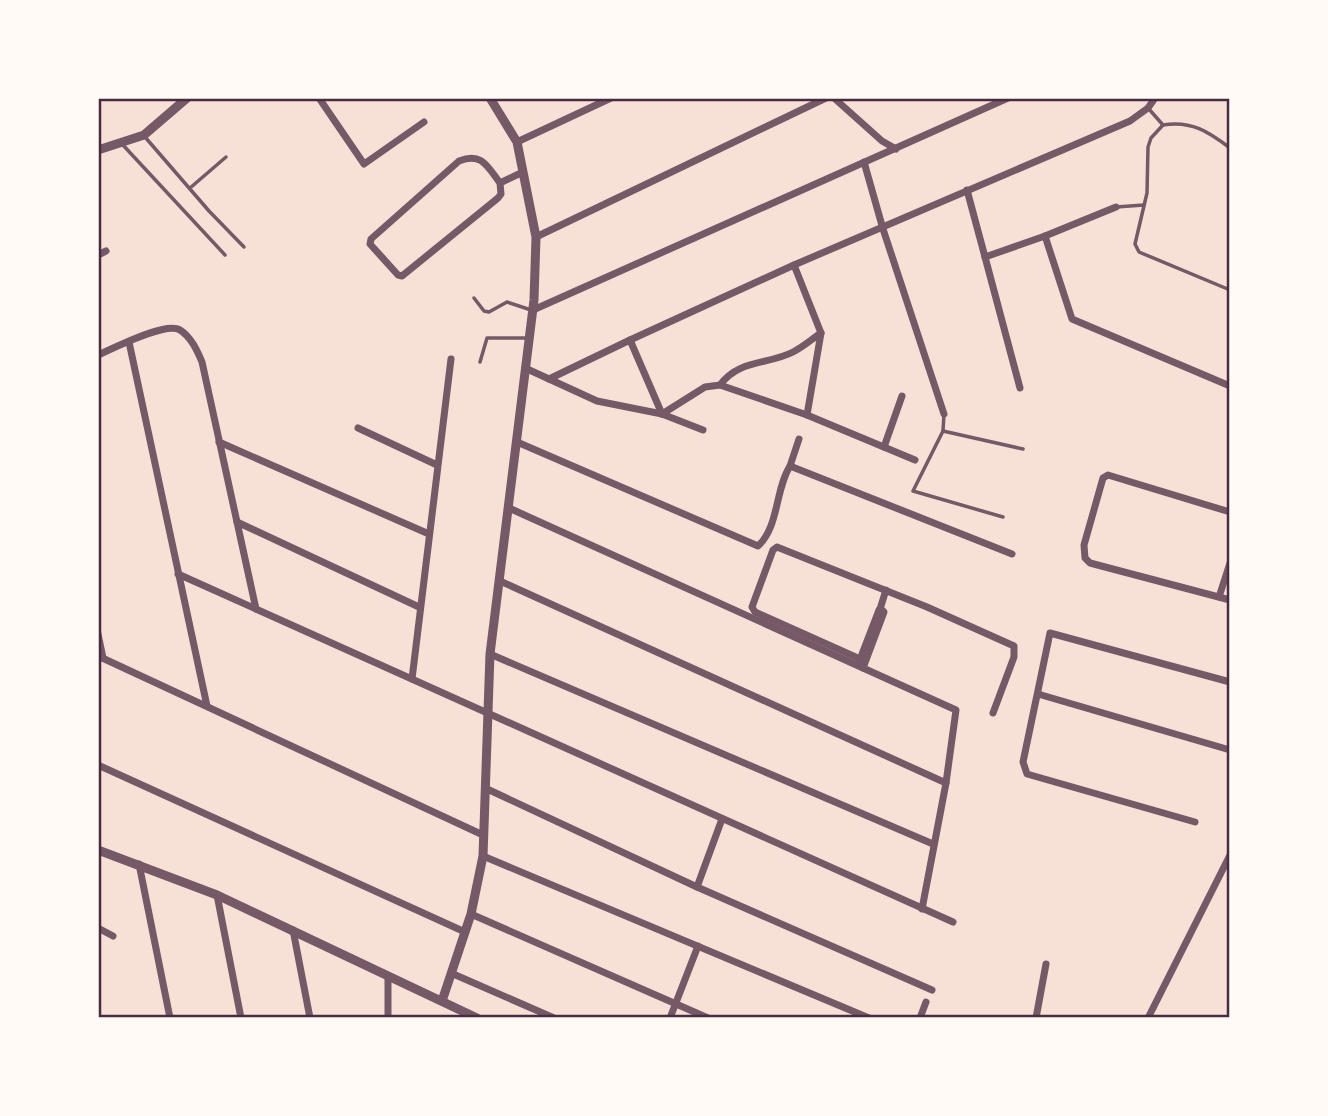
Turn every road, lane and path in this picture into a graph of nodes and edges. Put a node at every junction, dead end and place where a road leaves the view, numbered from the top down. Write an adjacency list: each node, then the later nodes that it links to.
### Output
1 (187, 98): 12 (street)
2 (319, 98): 10 (street)
3 (490, 98): 13 (street)
4 (611, 98): 13 (street)
5 (827, 98): 28 (street)
6 (834, 98): 16 (street)
7 (1008, 98): 16 (street)
8 (1155, 98): 9 (street)
9 (1148, 108): 11 (lane); 23 (street)
10 (424, 122)
11 (1163, 125): 15 (lane); 24 (lane)
12 (144, 135): 14 (street); 22 (lane)
13 (517, 142): 20 (street)
14 (122, 144): 17 (street); 30 (lane)
15 (1230, 148)
16 (896, 149): 19 (street)
17 (98, 150)
18 (226, 157): 22 (lane)
19 (864, 162): 26 (street); 35 (street)
20 (523, 172): 21 (street); 28 (street)
21 (500, 183): 21 (street)
22 (190, 188): 29 (lane)
23 (967, 190): 26 (street); 31 (street)
24 (1144, 205): 25 (lane); 33 (lane)
25 (1116, 207): 27 (street)
26 (883, 229): 32 (street); 50 (street)
27 (1045, 236): 31 (street); 46 (street)
28 (536, 237): 35 (street)
29 (244, 247)
30 (226, 255)
31 (985, 257): 47 (street)
32 (794, 265): 36 (street); 38 (street)
33 (1230, 290)
34 (474, 298): 35 (lane)
35 (533, 310): 37 (street)
36 (821, 333): 45 (street); 51 (street)
37 (529, 338): 42 (lane); 43 (street)
38 (630, 340): 44 (street); 49 (street)
39 (129, 342): 40 (street); 56 (street); 70 (street)
40 (98, 355)
41 (451, 359): 61 (street)
42 (480, 362)
43 (525, 368): 44 (street); 57 (street)
44 (549, 379): 49 (street)
45 (720, 385): 49 (street); 51 (street)
46 (1230, 386)
47 (1020, 387)
48 (902, 396): 58 (street)
49 (662, 414): 53 (street)
50 (944, 414): 54 (lane)
51 (807, 415): 58 (street)
52 (358, 428): 61 (street)
53 (703, 430)
54 (943, 431): 59 (lane); 65 (lane)
55 (799, 439): 62 (street)
56 (219, 442): 66 (street); 67 (street)
57 (517, 442): 62 (street); 63 (street)
58 (884, 447): 60 (street)
59 (1023, 449)
60 (915, 460)
61 (438, 465): 67 (street)
62 (790, 466): 68 (street)
63 (509, 508): 71 (street); 80 (street)
64 (1230, 512): 73 (street)
65 (1003, 517)
66 (237, 522): 75 (street); 76 (street)
67 (429, 534): 75 (street)
68 (1012, 554)
69 (1230, 563): 73 (street)
70 (178, 573): 76 (street); 84 (street)
71 (499, 581): 78 (street); 89 (street)
72 (886, 590): 80 (street); 80 (street); 86 (street)
73 (1219, 597): 74 (street)
74 (1230, 600)
75 (419, 607): 81 (street)
76 (256, 608): 81 (street)
77 (98, 634): 79 (street)
78 (491, 654): 85 (street); 94 (street)
79 (100, 657): 84 (street)
80 (862, 661): 89 (street)
81 (412, 679): 85 (street)
82 (1230, 682): 83 (street)
83 (1038, 694): 87 (street); 92 (street)
84 (207, 706): 93 (street)
85 (487, 713): 90 (street); 91 (street)
86 (993, 713)
87 (1230, 750)
88 (98, 765): 106 (street)
89 (946, 783): 94 (street)
90 (485, 788): 93 (street); 99 (street)
91 (722, 819): 99 (street); 101 (street)
92 (1195, 822)
93 (483, 835): 97 (street)
94 (933, 844): 101 (street)
95 (98, 850): 98 (street)
96 (1230, 855): 127 (street)
97 (483, 856): 102 (street); 108 (street)
98 (139, 864): 100 (street); 116 (street)
99 (697, 887): 112 (street)
100 (217, 895): 105 (street); 117 (street)
101 (922, 909): 103 (street)
102 (471, 914): 106 (street); 115 (street)
103 (953, 922)
104 (98, 928): 107 (street)
105 (293, 930): 111 (street); 118 (street)
106 (465, 932): 110 (street)
107 (113, 936)
108 (698, 946): 115 (street); 124 (street)
109 (1046, 964): 126 (street)
110 (451, 973): 113 (street); 121 (street)
111 (388, 976): 113 (street); 119 (street)
112 (932, 990)
113 (442, 1002): 120 (street)
114 (926, 1002): 125 (street)
115 (676, 1004): 122 (street); 123 (street)
116 (170, 1018)
117 (241, 1018)
118 (310, 1018)
119 (388, 1018)
120 (477, 1018)
121 (554, 1018)
122 (670, 1018)
123 (708, 1018)
124 (869, 1018)
125 (920, 1018)
126 (1036, 1018)
127 (1148, 1018)

